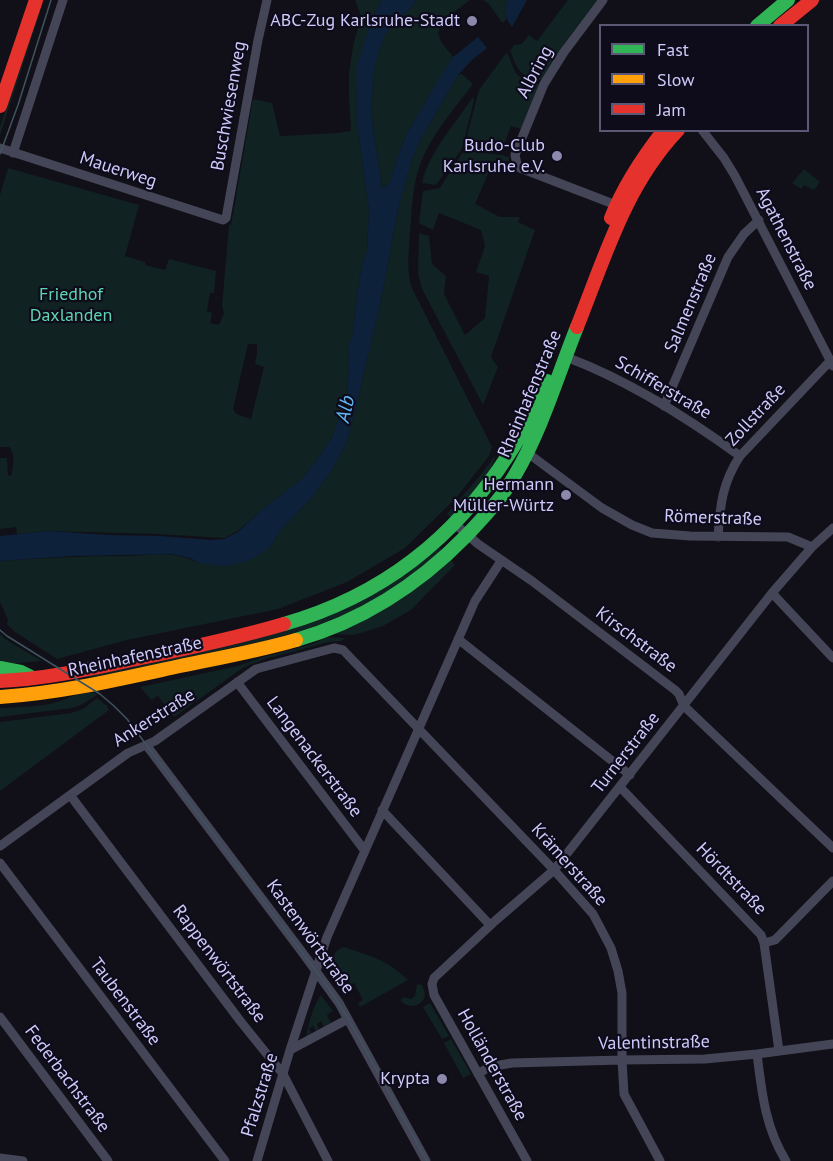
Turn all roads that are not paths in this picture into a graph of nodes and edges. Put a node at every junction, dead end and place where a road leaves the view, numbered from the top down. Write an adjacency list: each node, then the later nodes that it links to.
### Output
1 (36, 0): 9 (main road)
2 (63, 0): 14 (street)
3 (267, 0): 16 (street, Buschwiesenweg)
4 (603, 0): 15 (street, Albring)
5 (788, 0): 7 (main road)
6 (812, 0): 8 (main road)
7 (759, 24)
8 (782, 24)
9 (0, 106)
10 (662, 132): 15 (main road, Rheinhafenstraße)
11 (676, 132): 18 (main road, Rheinhafenstraße)
12 (704, 132): 17 (street, Agathenstraße)
13 (0, 148): 14 (street, Mauerweg)
14 (13, 153): 16 (street, Mauerweg)
15 (616, 205): 23 (main road, Rheinhafenstraße)
16 (225, 218)
17 (759, 220): 19 (street, Agathenstraße); 20 (street, Salmenstraße)
18 (566, 357): 20 (street, Schifferstraße); 21 (main road, Rheinhafenstraße)
19 (832, 363): 22 (street, Zollstraße)
20 (664, 406): 22 (street, Schifferstraße)
21 (526, 454): 25 (main road, Rheinhafenstraße); 26 (street, Römerstraße)
22 (740, 456): 26 (street, Zollstraße)
23 (455, 524): 25 (street, Kirschstraße); 34 (main road, Rheinhafenstraße)
24 (833, 528): 27 (street, Turnerstraße)
25 (467, 535): 28 (street, Kirschstraße); 37 (main road, Rheinhafenstraße)
26 (718, 537): 27 (street, Römerstraße)
27 (812, 547): 29 (street, Turnerstraße)
28 (501, 561): 30 (street, Pfalzstraße); 38 (street, Kirschstraße)
29 (772, 593): 32 (street); 38 (street, Turnerstraße)
30 (458, 639): 39 (street, Pfalzstraße); 41 (street)
31 (339, 648): 36 (street, Ankerstraße); 39 (street, Krämerstraße)
32 (833, 658)
33 (0, 668): 34 (main road)
34 (35, 678): 35 (main road, Rheinhafenstraße)
35 (0, 681)
36 (237, 682): 40 (street, Ankerstraße); 47 (street, Langenackerstraße)
37 (0, 697)
38 (684, 706): 41 (street, Turnerstraße); 46 (street, Kirschstraße)
39 (418, 728): 44 (street, Pfalzstraße); 49 (street, Krämerstraße)
40 (147, 746): 43 (street, Ankerstraße); 53 (street, Kastenwörtstraße)
41 (630, 775): 42 (street, Turnerstraße)
42 (620, 787): 49 (street, Turnerstraße); 52 (street, Hördtstraße)
43 (70, 795): 45 (street, Ankerstraße); 62 (street, Rappenwörtstraße)
44 (382, 810): 47 (street, Pfalzstraße); 51 (street, Langenackerstraße)
45 (0, 846)
46 (833, 848)
47 (365, 851): 53 (street, Pfalzstraße)
48 (0, 863): 67 (street, Taubenstraße)
49 (554, 870): 51 (street, Turnerstraße); 61 (street, Krämerstraße)
50 (833, 881): 52 (street)
51 (490, 925): 54 (street, Turnerstraße)
52 (764, 943): 59 (street, Hördtstraße)
53 (315, 970): 56 (street, Kastenwörtstraße); 58 (street, Pfalzstraße)
54 (432, 984): 63 (street, Holländerstraße)
55 (0, 1017): 66 (street, Federbachstraße)
56 (348, 1019): 58 (street); 70 (street, Kastenwörtstraße)
57 (833, 1044): 59 (street, Valentinstraße)
58 (290, 1050): 62 (street, Pfalzstraße)
59 (779, 1051): 60 (street, Valentinstraße)
60 (757, 1054): 61 (street, Valentinstraße); 73 (street)
61 (622, 1060): 63 (street, Valentinstraße); 72 (street, Krämerstraße)
62 (283, 1074): 68 (street, Pfalzstraße); 69 (street, Rappenwörtstraße)
63 (478, 1074): 71 (street, Holländerstraße)
64 (0, 1158): 65 (street)
65 (23, 1161)
66 (108, 1161)
67 (225, 1161)
68 (257, 1161)
69 (328, 1161)
70 (426, 1161)
71 (527, 1161)
72 (660, 1161)
73 (786, 1161)

